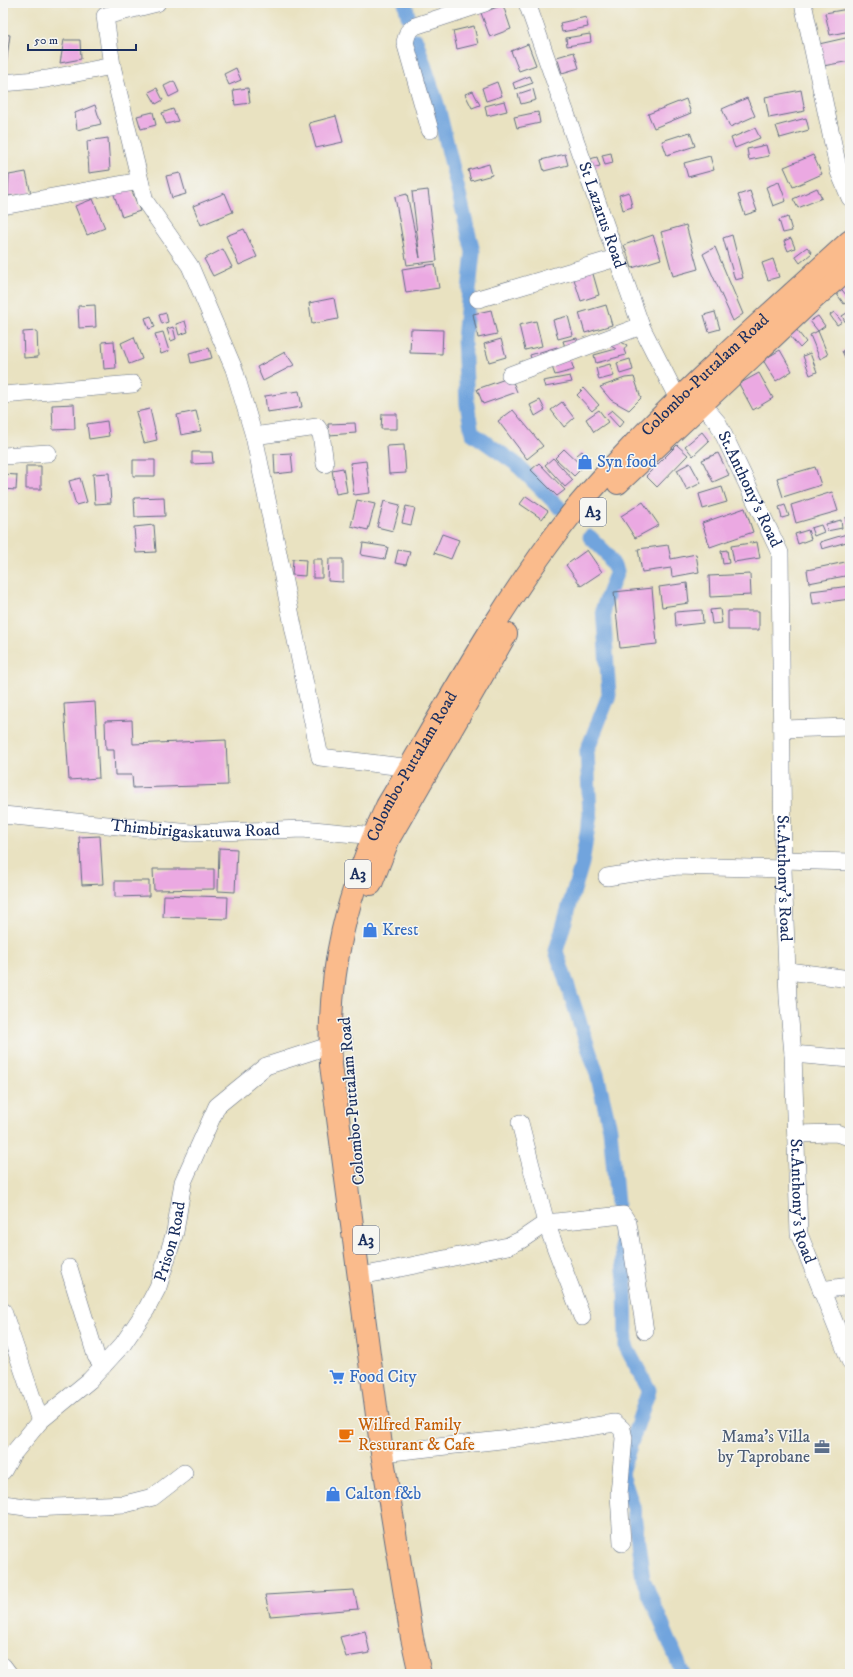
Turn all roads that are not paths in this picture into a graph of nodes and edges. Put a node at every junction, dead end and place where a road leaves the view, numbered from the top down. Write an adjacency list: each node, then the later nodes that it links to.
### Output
1 (157, 3): 5 (street)
2 (485, 3): 7 (street)
3 (527, 3): 12 (street, St Lazarus Road)
4 (803, 3): 9 (street)
5 (112, 66): 6 (street); 8 (street)
6 (3, 83)
7 (430, 130)
8 (140, 181): 10 (street); 21 (street)
9 (850, 198)
10 (3, 206)
11 (850, 241): 19 (highway, Colombo-Puttalam Road / A3)
12 (616, 258): 14 (street); 15 (street, St Lazarus Road)
13 (850, 267): 20 (highway, Colombo-Puttalam Road / A3)
14 (478, 300)
15 (641, 326): 16 (street); 19 (street, St Lazarus Road)
16 (510, 375)
17 (133, 384): 18 (street)
18 (3, 395)
19 (678, 399): 20 (street); 27 (highway, Colombo-Puttalam Road / A3)
20 (702, 404): 26 (street, St.Anthony's Road); 27 (highway, Colombo-Puttalam Road / A3)
21 (254, 436): 24 (street); 27 (street)
22 (48, 453): 23 (street)
23 (3, 456)
24 (325, 464)
25 (850, 727): 26 (street)
26 (782, 729): 31 (street, St.Anthony's Road)
27 (418, 769): 29 (highway, Colombo-Puttalam Road / A3)
28 (3, 816): 29 (street, Thimbirigaskatuwa Road)
29 (381, 837): 35 (highway, Colombo-Puttalam Road / A3)
30 (850, 862): 31 (street)
31 (784, 865): 32 (street); 33 (street, St.Anthony's Road)
32 (607, 877)
33 (788, 970): 34 (street); 36 (street, St.Anthony's Road)
34 (850, 979)
35 (337, 1042): 43 (highway, Colombo-Puttalam Road / A3); 50 (street, Prison Road); 59 (highway, Colombo-Puttalam Road / A3)
36 (793, 1054): 37 (street); 39 (street, St.Anthony's Road)
37 (850, 1059)
38 (520, 1123): 41 (street)
39 (796, 1134): 40 (street); 45 (street, St.Anthony's Road)
40 (850, 1137)
41 (546, 1223): 43 (street); 47 (street); 48 (street)
42 (70, 1268): 50 (street)
43 (371, 1274): 52 (highway, Colombo-Puttalam Road / A3)
44 (850, 1286): 45 (street)
45 (822, 1290): 49 (street, St.Anthony's Road)
46 (3, 1311): 51 (street)
47 (582, 1318)
48 (645, 1331)
49 (850, 1361)
50 (103, 1366): 51 (street, Prison Road)
51 (40, 1421): 53 (street, Prison Road)
52 (392, 1452): 56 (street); 60 (highway, Colombo-Puttalam Road / A3)
53 (3, 1471)
54 (184, 1473): 55 (street)
55 (3, 1504)
56 (622, 1543)
57 (3, 1666): 58 (street)
58 (9, 1674)
59 (420, 1674)
60 (431, 1674)

